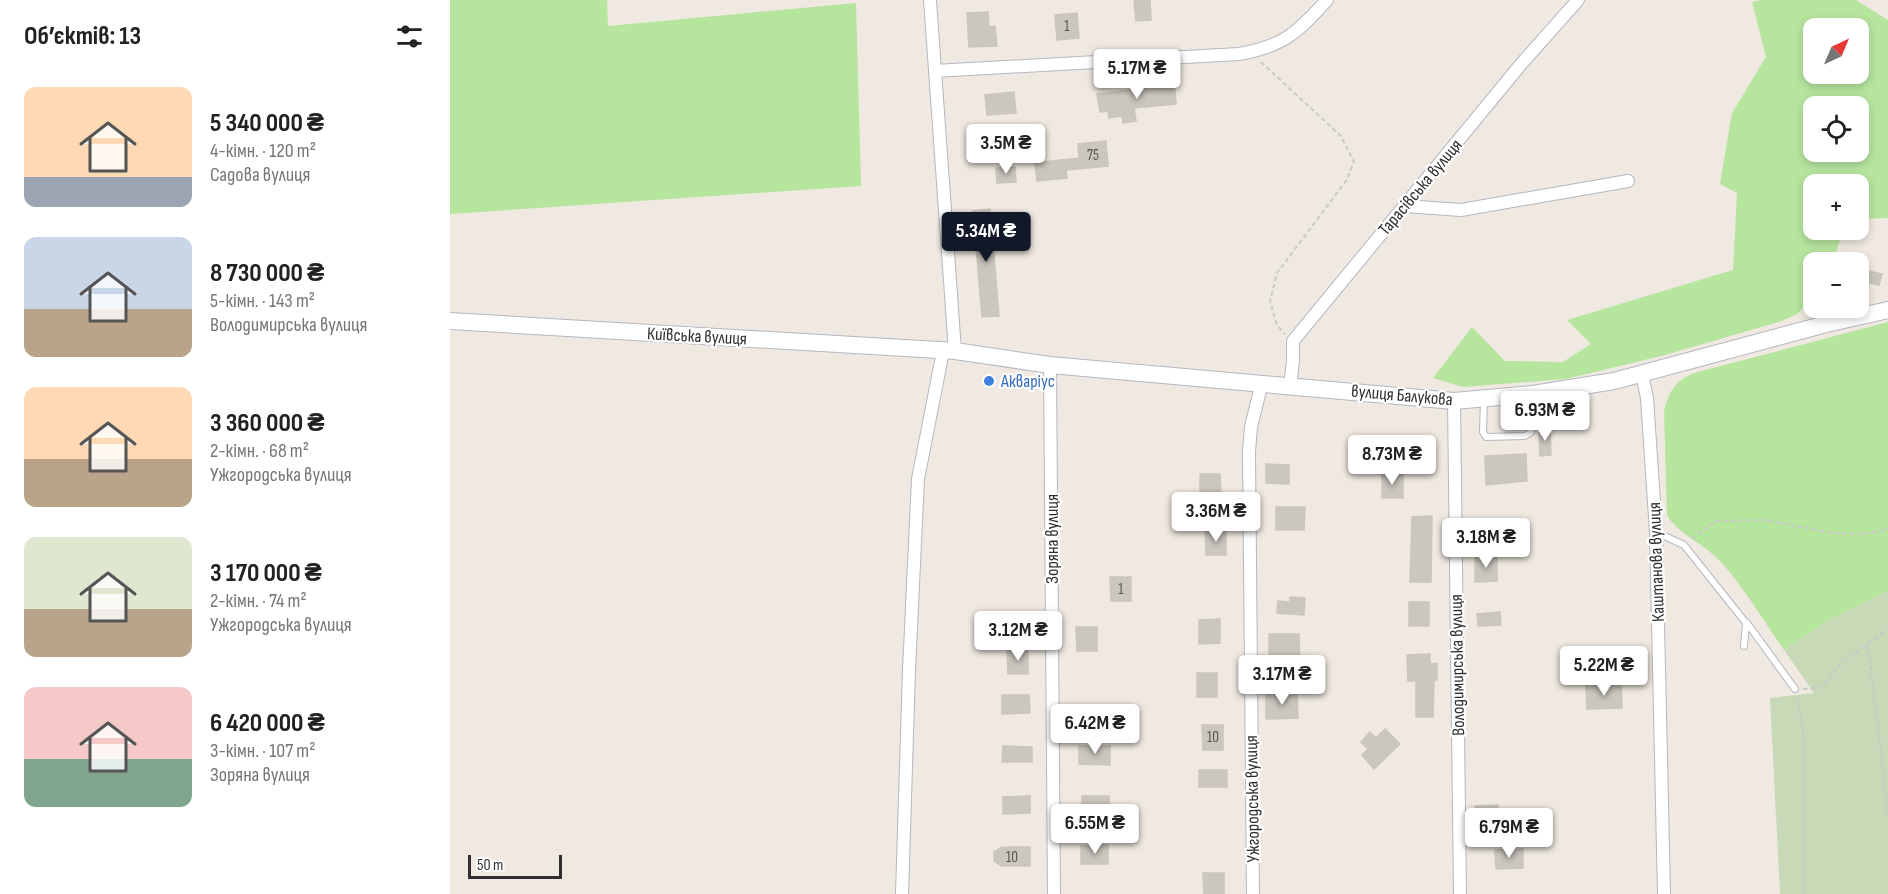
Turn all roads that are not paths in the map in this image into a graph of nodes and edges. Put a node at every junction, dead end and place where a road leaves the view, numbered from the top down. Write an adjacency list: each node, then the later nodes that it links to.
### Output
1 (930, 0): 4 (street)
2 (1327, 0): 4 (street)
3 (1578, 0): 6 (street, Тарасівська вулиця)
4 (935, 71): 9 (street)
5 (1628, 181): 6 (street)
6 (1405, 206): 13 (street, Тарасівська вулиця)
7 (1888, 310): 11 (main road, вулиця Балукова)
8 (450, 321): 9 (main road, Київська вулиця)
9 (949, 351): 10 (main road, вулиця Балукова); 21 (street)
10 (1050, 365): 12 (main road, вулиця Балукова); 22 (street, Зоряна вулиця)
11 (1642, 374): 14 (main road, вулиця Балукова); 17 (street, Каштанова вулиця)
12 (1262, 382): 13 (main road, вулиця Балукова); 23 (street, Ужгородська вулиця)
13 (1290, 386): 16 (main road, вулиця Балукова)
14 (1533, 394): 15 (main road, вулиця Балукова); 15 (lane)
15 (1484, 399): 16 (main road, вулиця Балукова)
16 (1454, 401): 24 (street, Володимирська вулиця)
17 (1656, 532): 18 (lane); 25 (street, Каштанова вулиця)
18 (1746, 623): 19 (lane); 20 (lane)
19 (1744, 646)
20 (1795, 689)
21 (902, 894)
22 (1054, 894)
23 (1253, 894)
24 (1460, 894)
25 (1664, 894)

